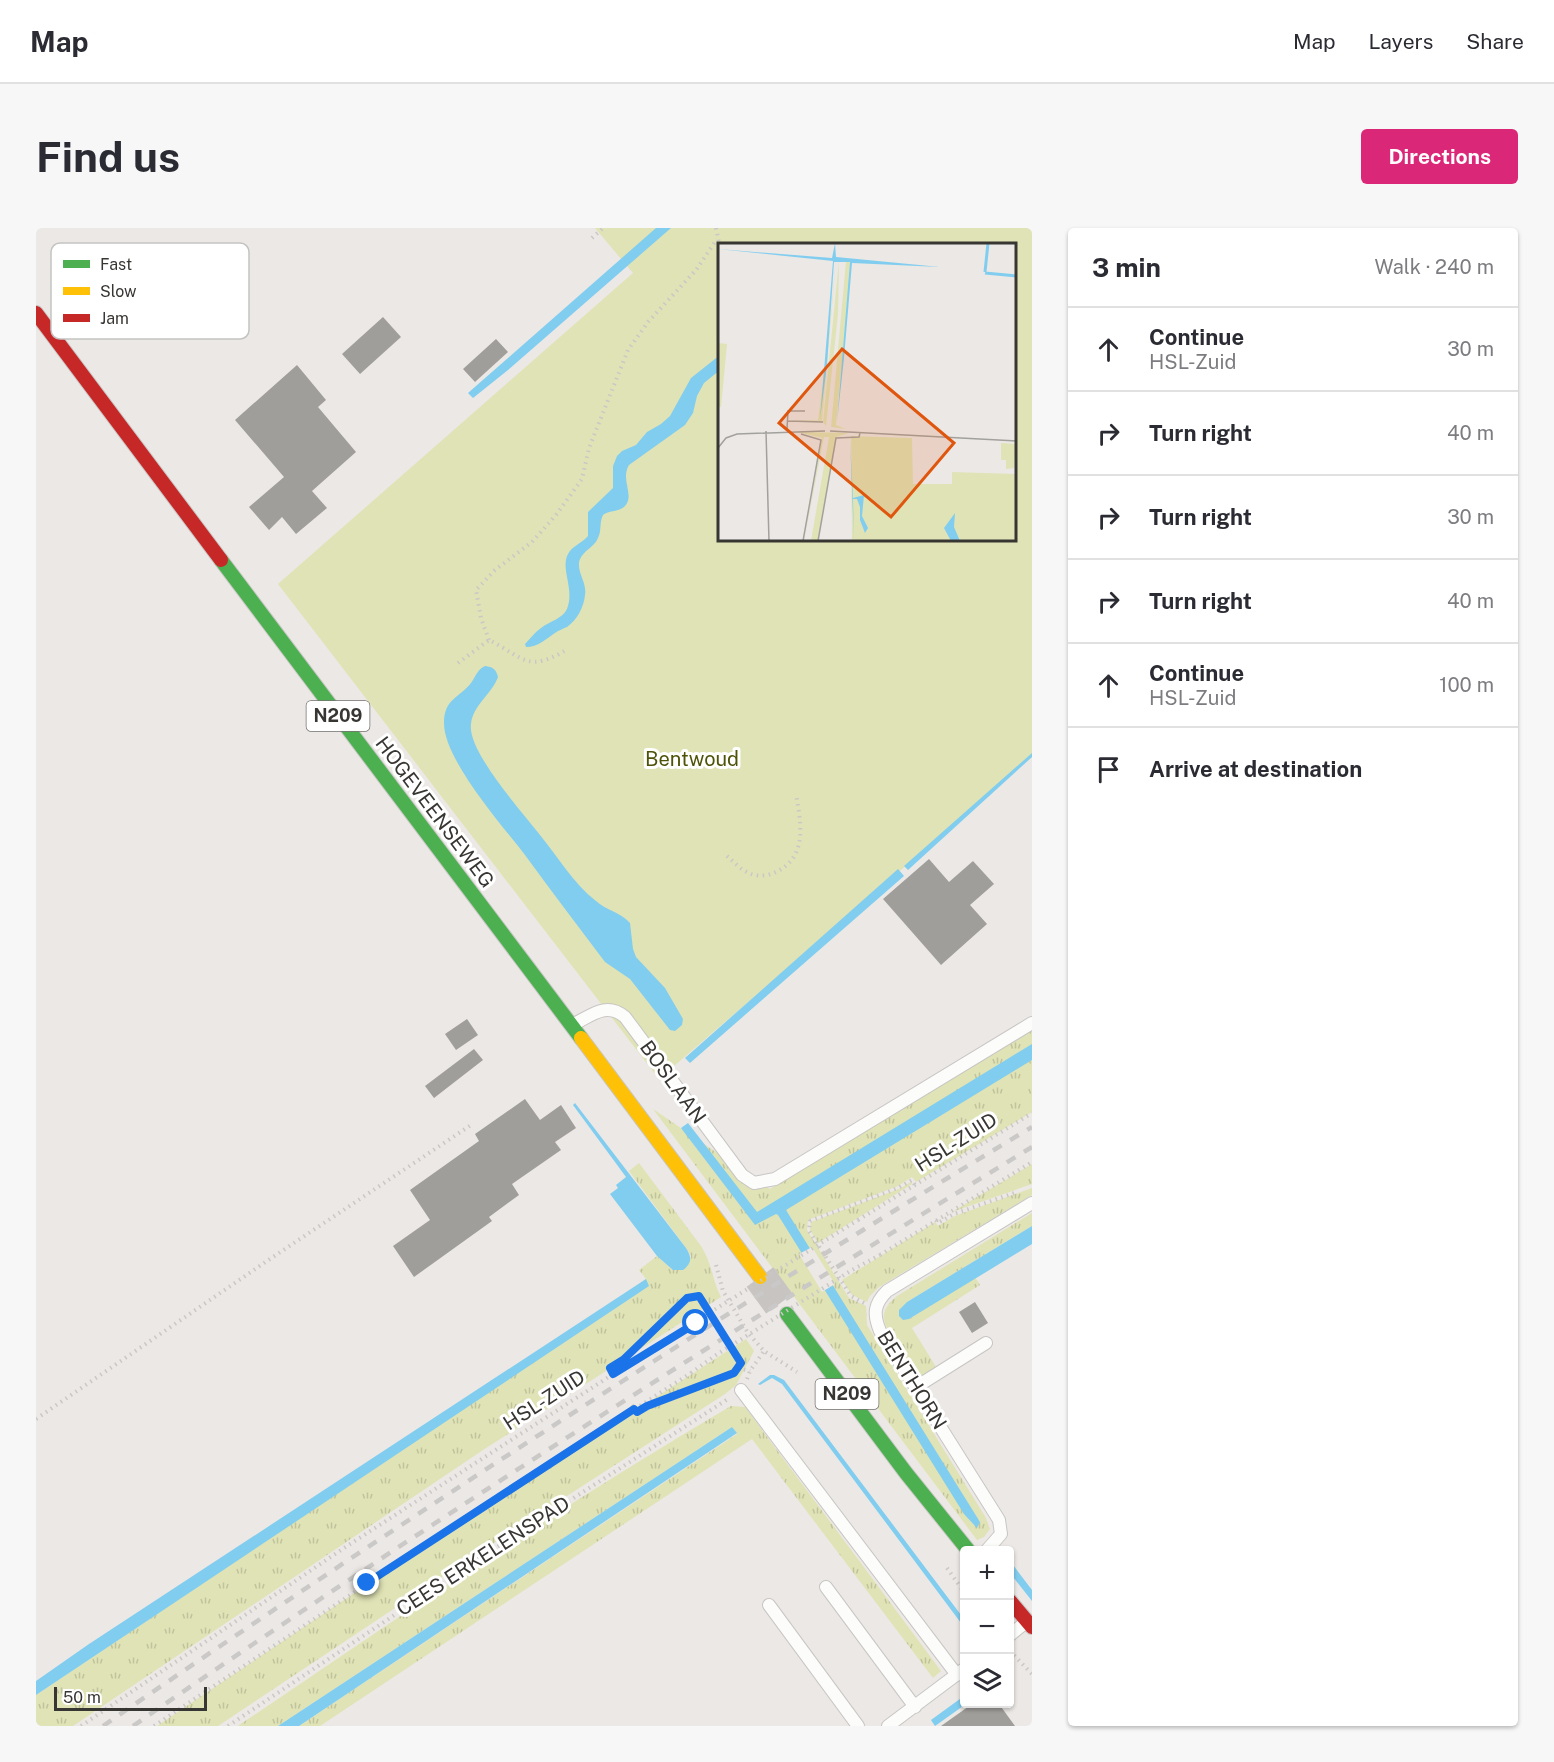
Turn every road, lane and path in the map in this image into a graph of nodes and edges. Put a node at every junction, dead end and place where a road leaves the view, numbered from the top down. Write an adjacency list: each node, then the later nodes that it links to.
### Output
1 (603, 228): 3 (path)
2 (716, 228): 4 (path)
3 (592, 238)
4 (717, 239): 5 (path); 11 (path)
5 (718, 243)
6 (36, 313): 8 (main road, HOGEVEENSEWEG / N209)
7 (36, 333): 10 (lane)
8 (51, 334)
9 (55, 339): 10 (main road, HOGEVEENSEWEG / N209)
10 (63, 350): 17 (main road, HOGEVEENSEWEG / N209)
11 (489, 640): 12 (path); 13 (path)
12 (568, 649)
13 (458, 663)
14 (796, 794): 15 (path)
15 (727, 856)
16 (1032, 1023): 17 (lane, BOSLAAN)
17 (571, 1026): 25 (main road, HOGEVEENSEWEG / N209)
18 (1032, 1113): 21 (path, HSL-ZUID)
19 (471, 1125): 36 (path)
20 (1032, 1162): 24 (path)
21 (915, 1185): 26 (path); 32 (path, HSL-ZUID, bridge)
22 (1021, 1190): 24 (path)
23 (1032, 1203): 26 (lane, BENTHORN)
24 (936, 1220): 35 (path, bridge)
25 (760, 1277)
26 (875, 1309): 33 (lane, BENTHORN)
27 (787, 1314): 37 (main road, N209)
28 (986, 1343): 33 (lane)
29 (764, 1351): 31 (path)
30 (738, 1368): 31 (path); 32 (path); 35 (path)
31 (750, 1371): 34 (path)
32 (614, 1375): 49 (path, HSL-ZUID)
33 (915, 1387): 38 (lane, BENTHORN)
34 (741, 1390): 45 (lane); 51 (path, CEES ERKELENSPAD)
35 (633, 1407): 50 (path)
36 (36, 1419)
37 (964, 1546)
38 (991, 1546)
39 (826, 1587): 48 (lane)
40 (769, 1605): 52 (lane)
41 (1014, 1606): 42 (main road)
42 (1029, 1624): 43 (lane)
43 (1014, 1633)
44 (1013, 1654): 47 (path)
45 (960, 1671)
46 (960, 1673): 48 (lane)
47 (1032, 1674)
48 (915, 1707): 53 (lane)
49 (81, 1726)
50 (154, 1726)
51 (228, 1726)
52 (858, 1726)
53 (888, 1726)

